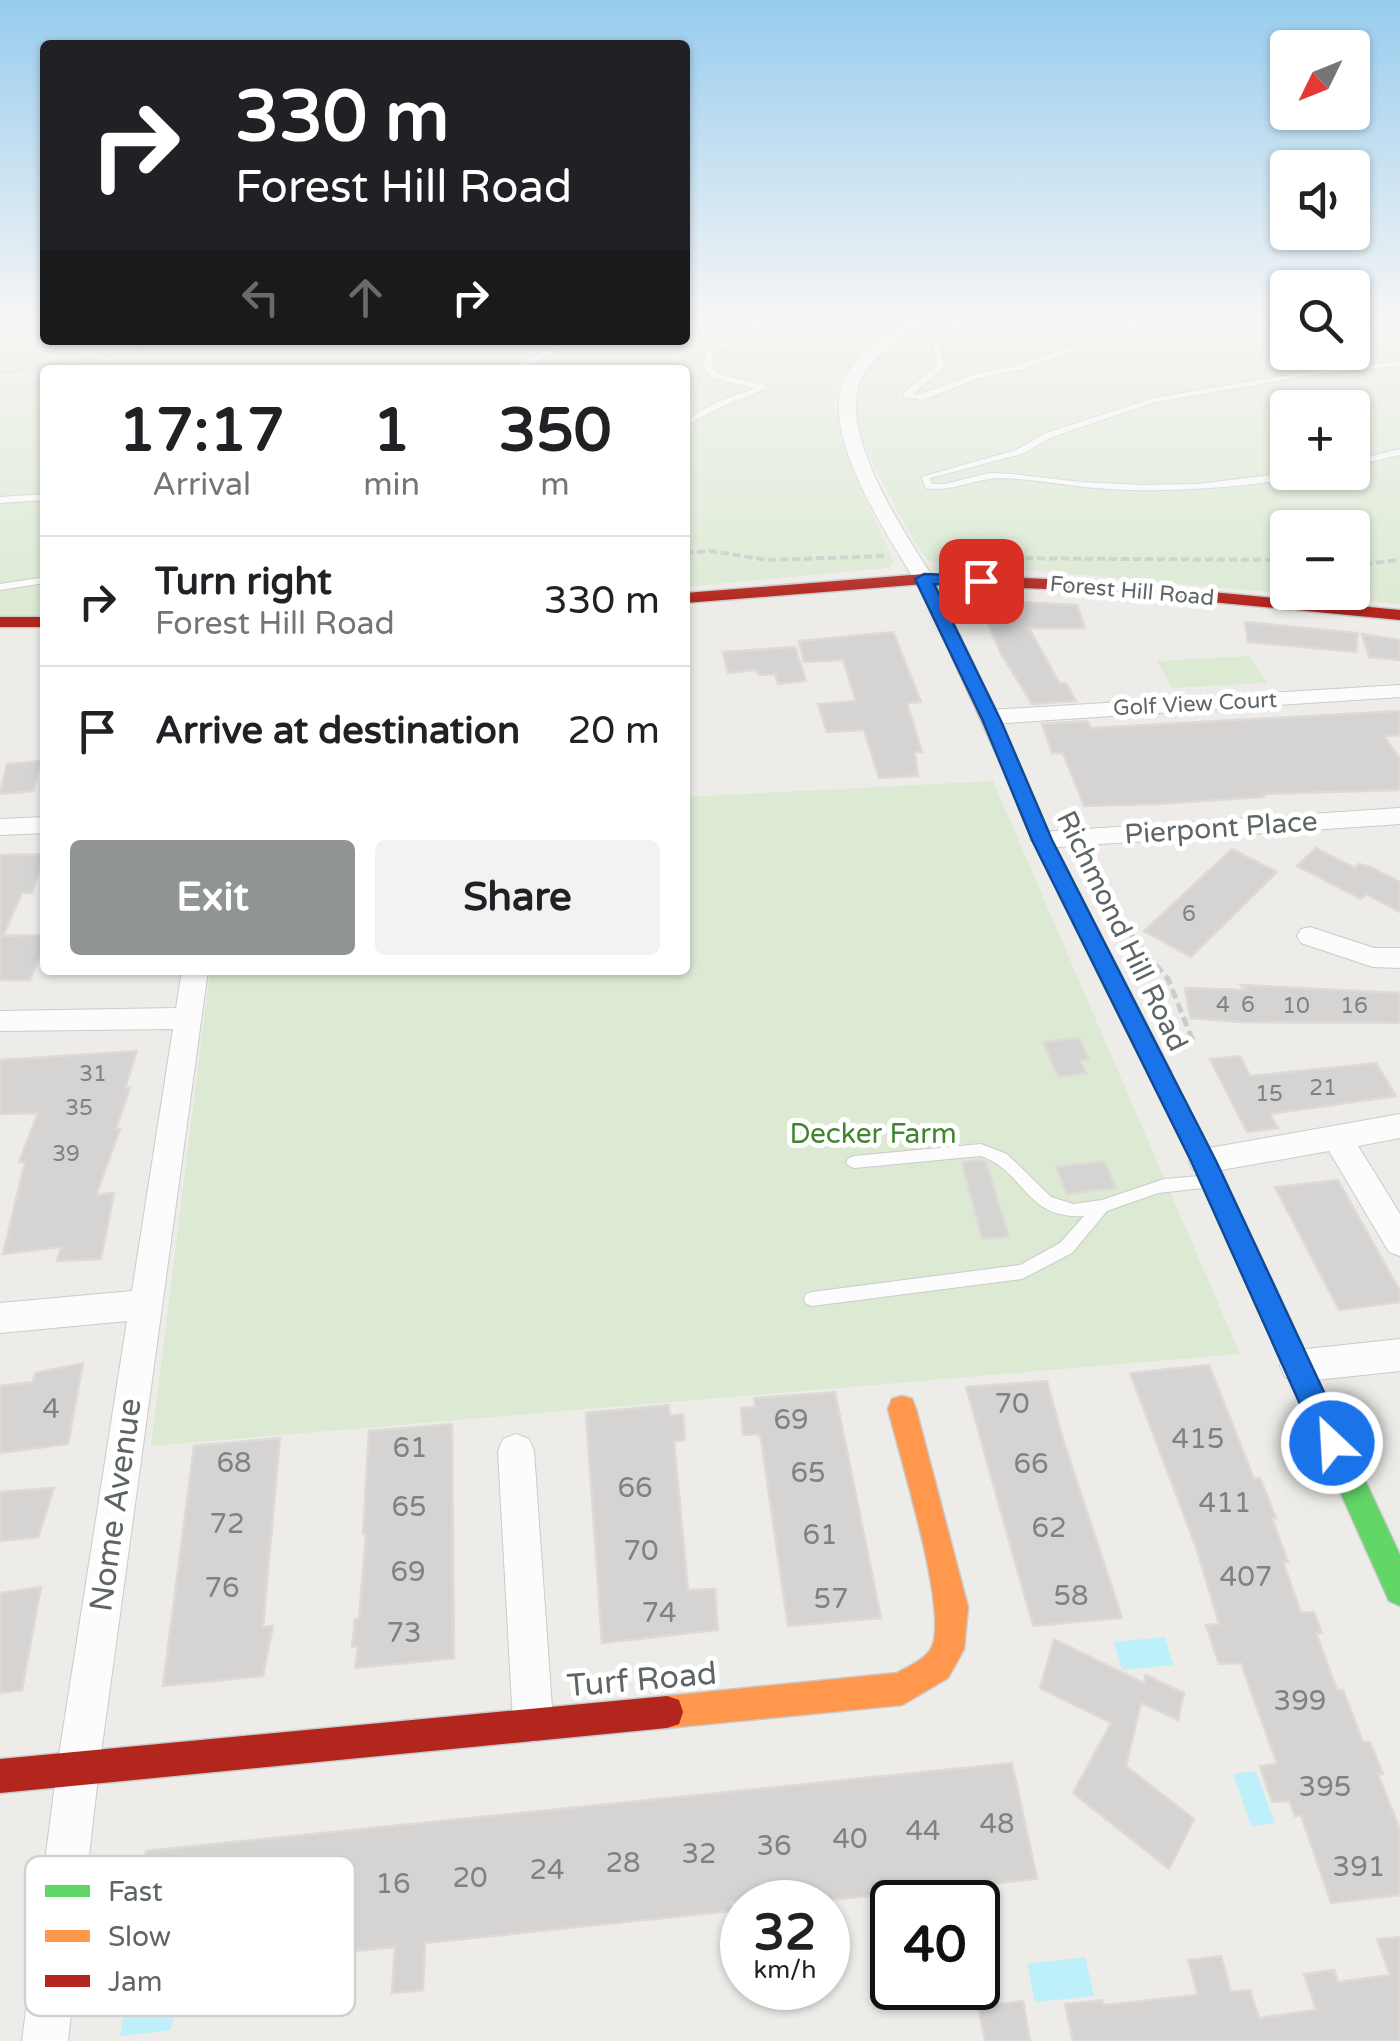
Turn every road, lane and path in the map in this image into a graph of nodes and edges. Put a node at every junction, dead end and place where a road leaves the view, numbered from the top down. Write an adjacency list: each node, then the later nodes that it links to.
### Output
1 (847, 413): 14 (street, Richmond Hill Road)
2 (1115, 413): 5 (lane)
3 (1400, 452): 4 (lane)
4 (1370, 460)
5 (1270, 481)
6 (40, 497): 7 (lane)
7 (0, 500)
8 (690, 553): 9 (path)
9 (888, 556)
10 (973, 558): 11 (path)
11 (1270, 560)
12 (1400, 563): 13 (path)
13 (1370, 564)
14 (924, 579): 17 (street, Forest Hill Road); 18 (street, Forest Hill Road); 22 (street, Richmond Hill Road)
15 (40, 581): 16 (lane)
16 (0, 586)
17 (690, 598)
18 (1400, 615)
19 (0, 622): 20 (street)
20 (40, 622)
21 (1400, 692): 22 (street, Golf View Court)
22 (990, 716): 26 (street, Richmond Hill Road)
23 (1400, 816): 26 (street, Pierpont Place)
24 (40, 825): 25 (street)
25 (0, 826)
26 (1042, 840): 37 (street, Richmond Hill Road)
27 (1091, 873): 33 (path)
28 (1310, 936): 29 (street)
29 (1400, 958)
30 (194, 975): 31 (street, Nome Avenue)
31 (188, 1018): 32 (street); 41 (street, Nome Avenue)
32 (0, 1022)
33 (1180, 1054)
34 (1400, 1126): 35 (street)
35 (1336, 1136): 37 (street); 39 (street)
36 (854, 1162): 38 (lane)
37 (1208, 1171): 38 (lane); 44 (street, Richmond Hill Road)
38 (1103, 1205): 40 (lane)
39 (1400, 1242)
40 (812, 1299)
41 (145, 1305): 42 (street); 49 (street, Nome Avenue)
42 (0, 1318)
43 (1400, 1355): 44 (street)
44 (1297, 1366): 47 (street, Richmond Hill Road)
45 (902, 1409): 48 (street, Turf Road)
46 (516, 1451): 48 (street)
47 (1400, 1590)
48 (534, 1722): 49 (street, Turf Road)
49 (78, 1768): 50 (street, Turf Road); 51 (street, Nome Avenue)
50 (0, 1776)
51 (67, 1856)
52 (47, 2016): 53 (street, Nome Avenue)
53 (44, 2041)

